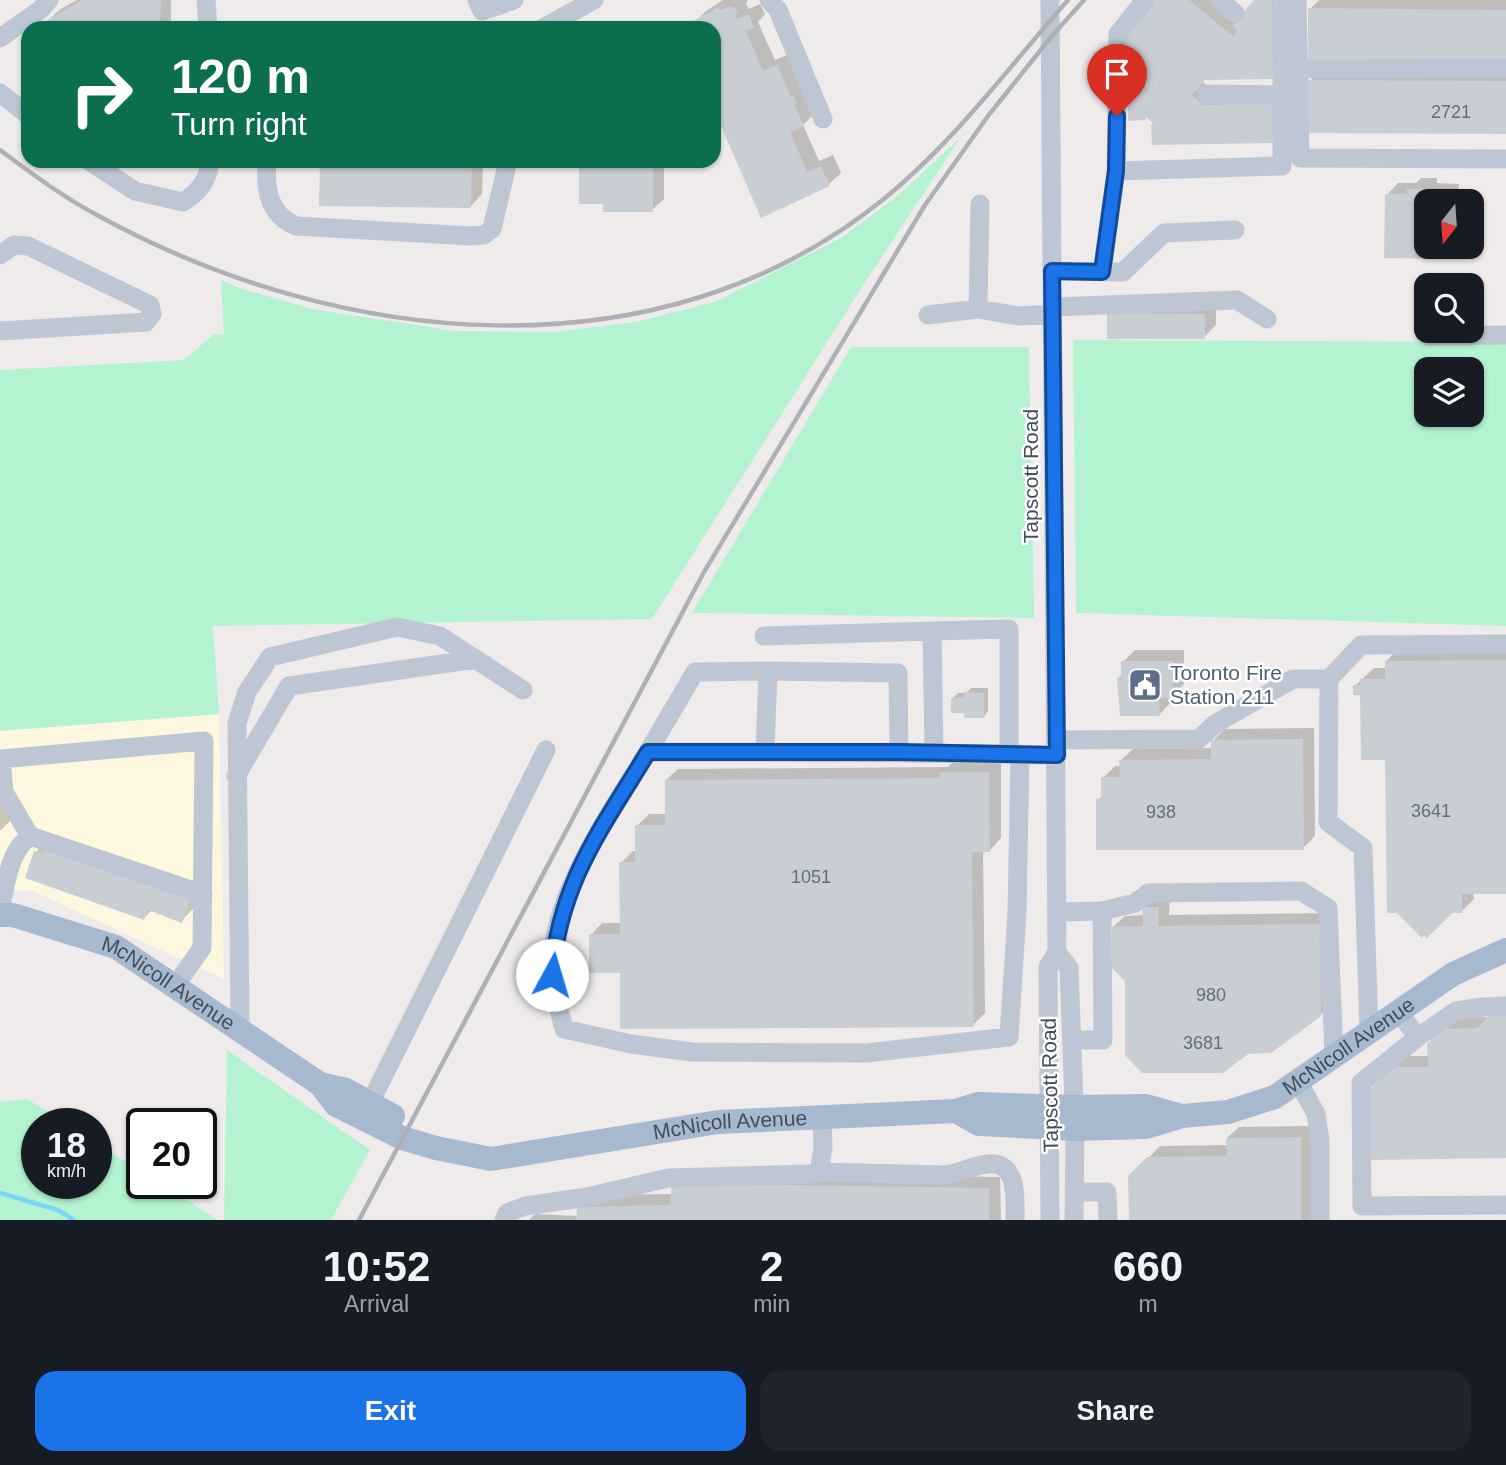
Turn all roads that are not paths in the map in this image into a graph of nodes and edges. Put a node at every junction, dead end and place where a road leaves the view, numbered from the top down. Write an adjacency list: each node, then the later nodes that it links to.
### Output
1 (49, 0): 13 (street)
2 (206, 0): 14 (street)
3 (477, 0): 4 (street)
4 (514, 0)
5 (594, 0): 15 (street)
6 (769, 0): 24 (street)
7 (1050, 0): 36 (street, Tapscott Road)
8 (1145, 0): 30 (street)
9 (1219, 0): 12 (street)
10 (1282, 0): 22 (street)
11 (1297, 0): 19 (street)
12 (1235, 13)
13 (24, 21)
14 (208, 21)
15 (556, 21)
16 (21, 23): 17 (street)
17 (0, 38)
18 (1506, 68): 19 (street)
19 (1298, 69): 25 (street)
20 (0, 93): 23 (street)
21 (1206, 94): 22 (street)
22 (1282, 95): 30 (street)
23 (21, 110)
24 (823, 118)
25 (1506, 159)
26 (100, 168): 27 (street)
27 (210, 168)
28 (266, 168): 29 (street)
29 (506, 168)
30 (1116, 171): 37 (street)
31 (1392, 171): 32 (street)
32 (1506, 171)
33 (980, 204): 38 (street)
34 (1235, 230): 37 (street)
35 (0, 255): 42 (street)
36 (1052, 271): 37 (street); 39 (street, Tapscott Road)
37 (1102, 272)
38 (978, 309): 39 (street); 40 (street)
39 (1053, 310): 41 (street); 52 (street, Tapscott Road)
40 (928, 315)
41 (1267, 319)
42 (0, 331)
43 (1484, 335): 44 (street)
44 (1506, 335)
45 (932, 631): 46 (street); 57 (street); 58 (street)
46 (764, 636)
47 (1506, 644): 50 (street)
48 (476, 659): 51 (street); 60 (street); 60 (street)
49 (768, 671): 54 (street); 55 (street); 56 (street)
50 (1329, 679): 52 (street); 72 (street)
51 (523, 690)
52 (1056, 748): 58 (street); 64 (street, Tapscott Road)
53 (546, 750): 78 (street)
54 (648, 752): 55 (street); 58 (street)
55 (765, 752): 56 (street)
56 (899, 752): 57 (street)
57 (934, 753): 58 (street)
58 (1014, 754)
59 (1, 759): 61 (street); 62 (street)
60 (236, 776): 71 (street)
61 (30, 836): 62 (street); 63 (street)
62 (203, 894): 68 (street)
63 (0, 912): 68 (main road, McNicoll Avenue)
64 (1057, 912): 65 (street); 67 (street, Tapscott Road)
65 (1102, 912): 74 (street); 75 (street)
66 (1506, 950): 70 (main road, McNicoll Avenue)
67 (1057, 952): 74 (street, Tapscott Road); 80 (street, Tapscott Road)
68 (175, 986): 71 (main road, McNicoll Avenue)
69 (1506, 1006): 73 (street)
70 (1398, 1012): 72 (main road, McNicoll Avenue); 73 (street)
71 (240, 1029): 77 (main road, McNicoll Avenue)
72 (1370, 1031): 75 (main road, McNicoll Avenue)
73 (1418, 1038): 85 (street)
74 (1072, 1040): 81 (street, Tapscott Road)
75 (1334, 1056): 76 (main road, McNicoll Avenue)
76 (1298, 1081): 81 (main road, McNicoll Avenue); 91 (street)
77 (320, 1084): 78 (main road, McNicoll Avenue); 82 (main road, McNicoll Avenue)
78 (370, 1103): 82 (main road, McNicoll Avenue)
79 (821, 1117): 80 (main road, McNicoll Avenue); 82 (main road, McNicoll Avenue); 83 (street)
80 (1049, 1117): 81 (main road, McNicoll Avenue); 88 (street, Tapscott Road)
81 (1074, 1118): 84 (street, Tapscott Road)
82 (506, 1155)
83 (819, 1172): 86 (street); 87 (street)
84 (1074, 1192): 89 (street, Tapscott Road); 90 (street)
85 (1506, 1205)
86 (503, 1220)
87 (1015, 1220)
88 (1050, 1220)
89 (1074, 1220)
90 (1108, 1220)
91 (1320, 1220)

